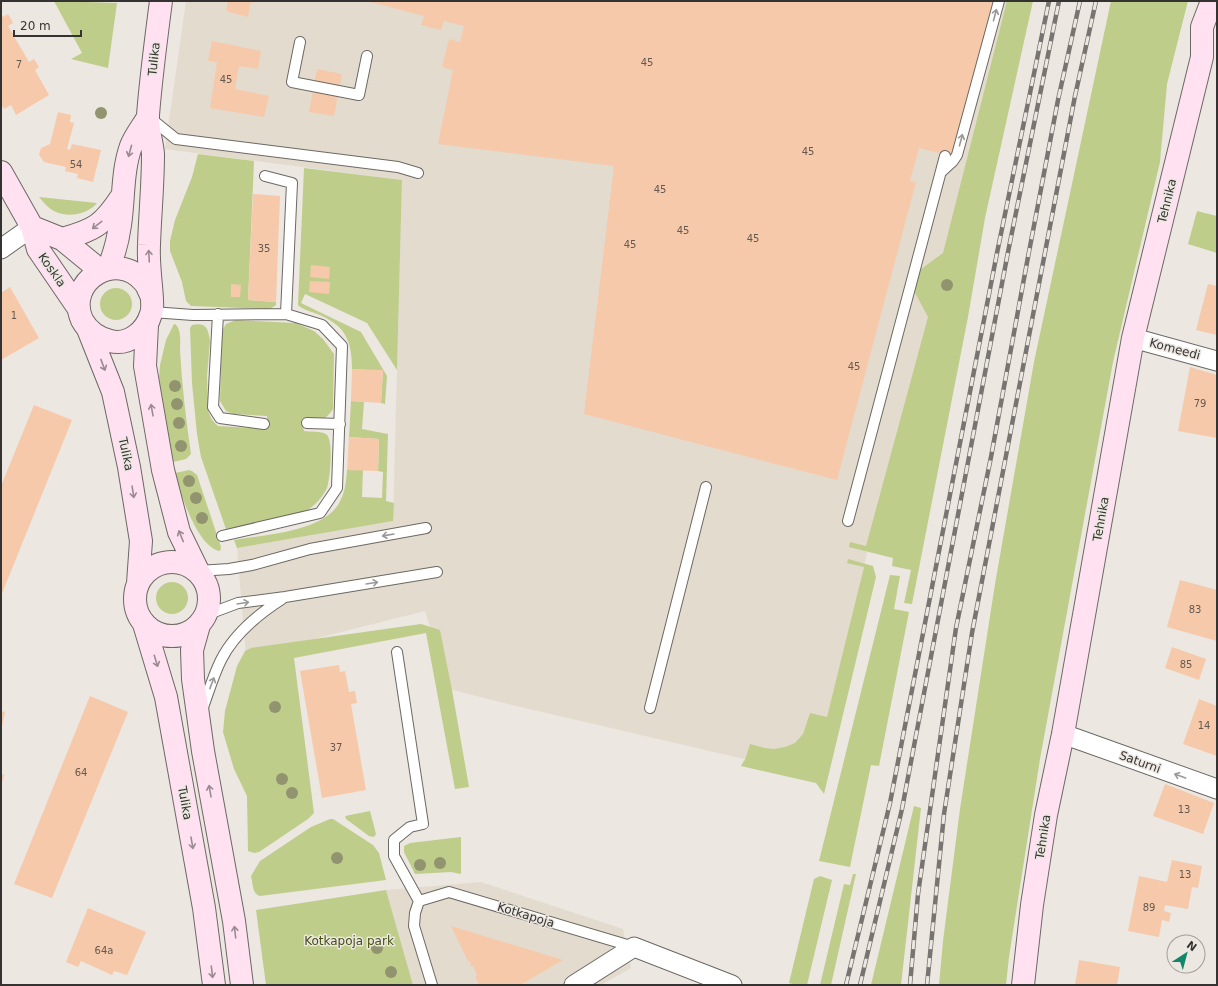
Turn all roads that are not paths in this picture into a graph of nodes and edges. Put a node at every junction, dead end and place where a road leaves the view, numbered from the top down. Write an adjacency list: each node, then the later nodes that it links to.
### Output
1 (161, 1): 8 (street, Tulika)
2 (999, 1): 11 (lane, one-way to 2)
3 (1205, 1): 5 (street)
4 (1212, 1): 5 (street, Tehnika)
5 (1210, 30): 24 (street, Tehnika)
6 (300, 42): 7 (lane)
7 (367, 56)
8 (148, 117): 12 (lane); 14 (street, Tulika, one-way to 14); 20 (street, Tulika, one-way to 8)
9 (945, 156): 11 (lane)
10 (1, 172): 15 (street, Koskla)
11 (941, 172): 30 (lane)
12 (418, 174)
13 (264, 176): 22 (lane)
14 (122, 196): 16 (street, one-way to 16); 18 (street, Tulika)
15 (32, 227): 16 (street, Koskla); 17 (street); 19 (street, Koskla)
16 (62, 239): 18 (street, Koskla)
17 (1, 249)
18 (105, 270): 19 (street); 20 (street)
19 (79, 309): 23 (street)
20 (150, 311): 21 (lane); 23 (street); 33 (street, Tulika, one-way to 20)
21 (218, 314): 22 (lane); 27 (lane)
22 (286, 314): 28 (lane)
23 (88, 329): 35 (street, Tulika, one-way to 35)
24 (1133, 338): 25 (street, Komeedi); 42 (street, Tehnika)
25 (1217, 361)
26 (307, 423): 28 (lane)
27 (264, 424)
28 (340, 424): 32 (lane)
29 (706, 487): 40 (lane)
30 (848, 521)
31 (426, 528): 33 (lane, one-way to 33)
32 (222, 536)
33 (198, 571): 35 (street); 37 (street)
34 (437, 572): 36 (lane, one-way to 34)
35 (138, 583): 38 (street)
36 (285, 597): 37 (lane, one-way to 36); 41 (lane, one-way to 36)
37 (203, 620): 38 (street); 41 (street)
38 (144, 624): 46 (street, Tulika, one-way to 46)
39 (397, 652): 44 (lane)
40 (650, 708)
41 (199, 719): 47 (street, one-way to 41)
42 (1063, 734): 43 (street, Saturni, one-way to 42); 51 (street, Tehnika)
43 (1217, 789)
44 (419, 901): 45 (lane, Kotkapoja); 48 (lane)
45 (634, 947): 49 (street); 50 (street, Kotkapoja)
46 (214, 985)
47 (242, 985)
48 (432, 985)
49 (574, 985)
50 (732, 985)
51 (1023, 985)

